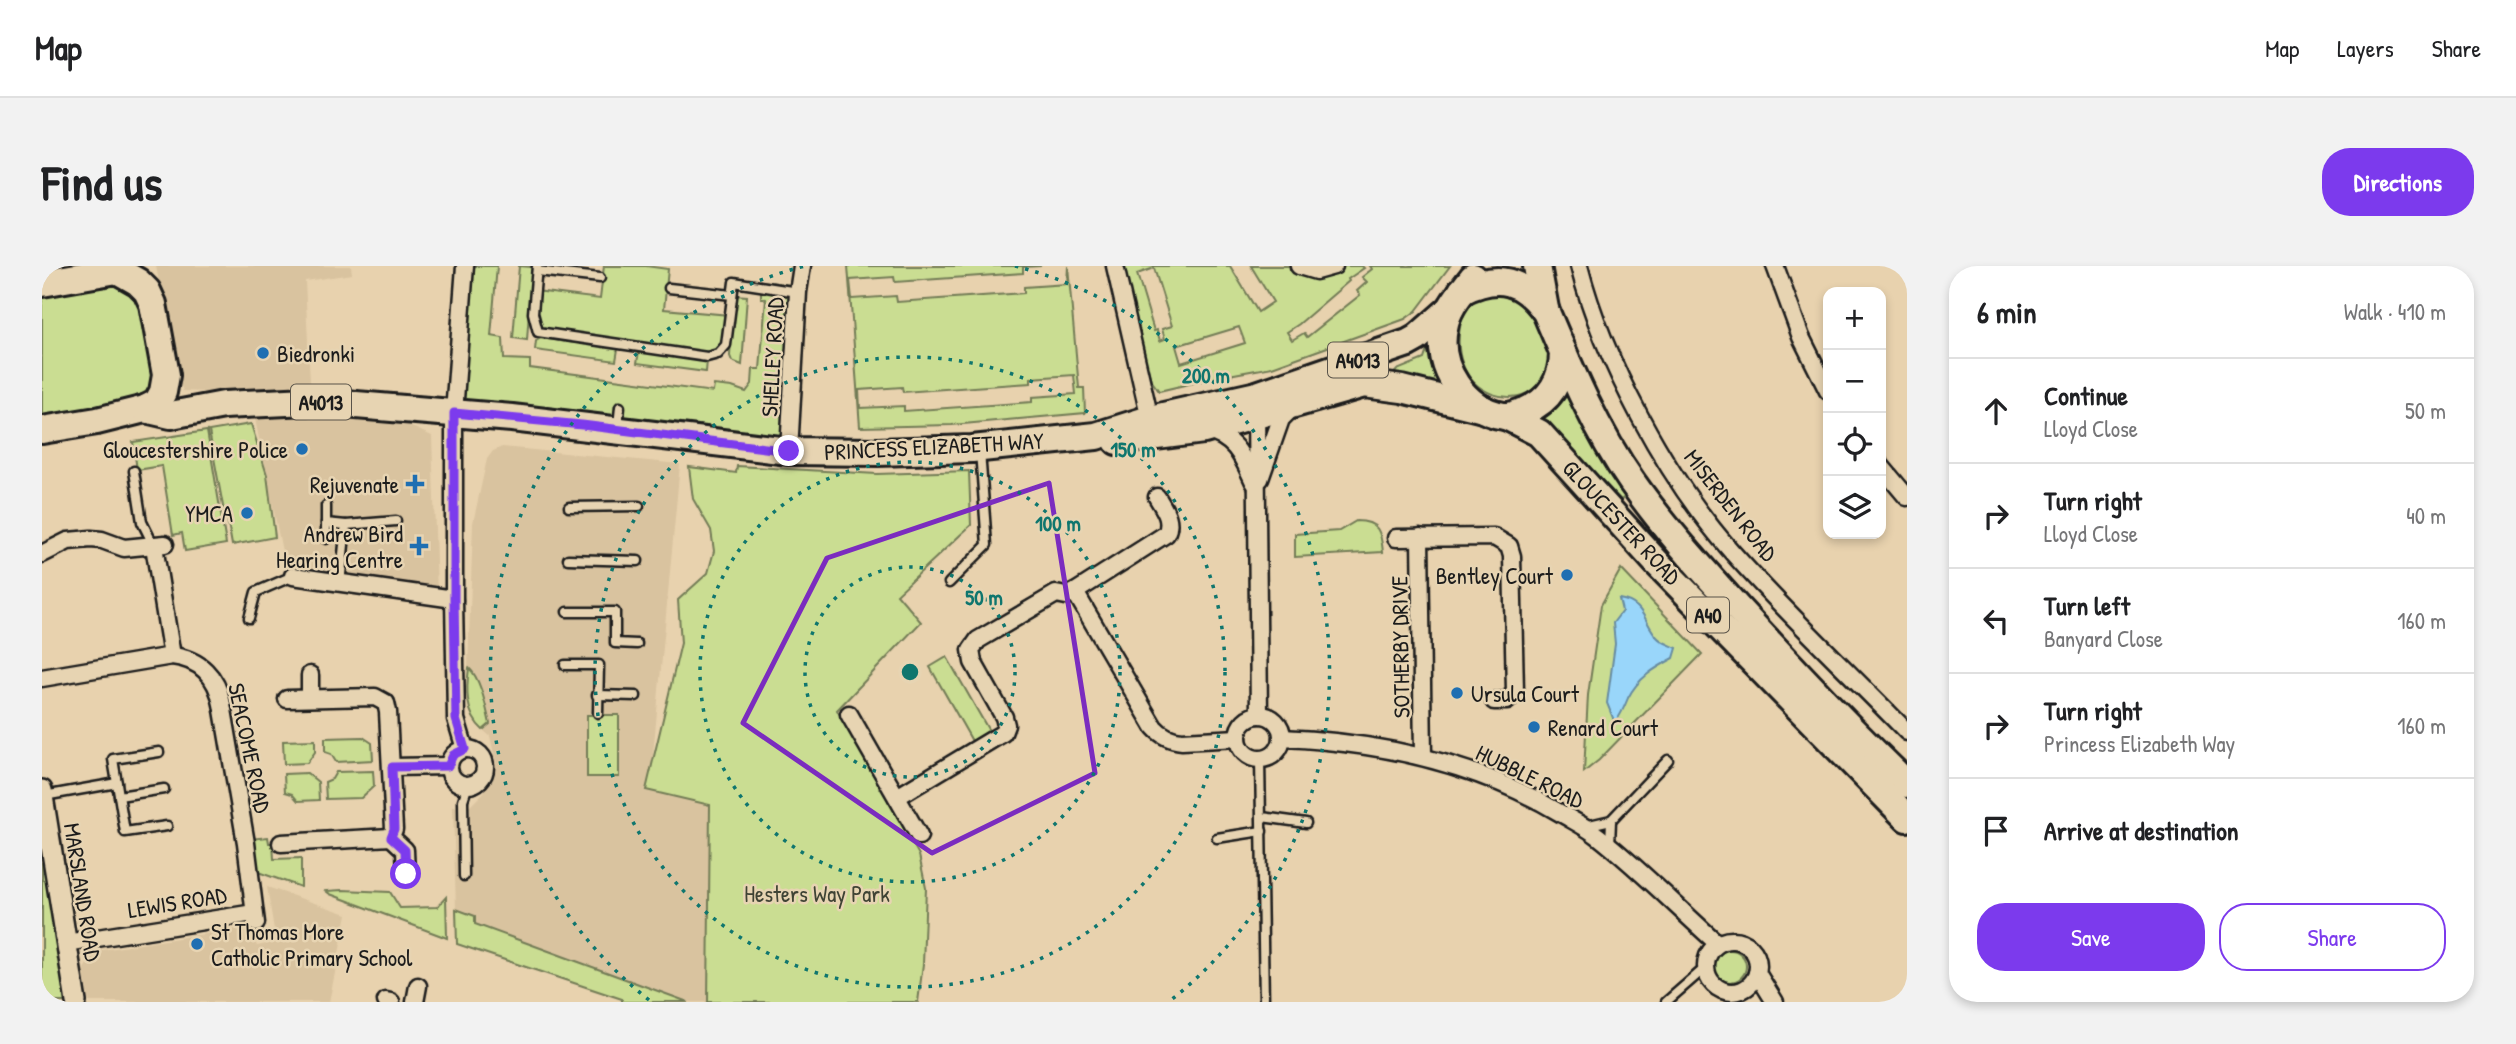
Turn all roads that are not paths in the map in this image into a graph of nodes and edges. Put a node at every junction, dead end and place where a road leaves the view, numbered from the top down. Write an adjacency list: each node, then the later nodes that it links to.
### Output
1 (465, 266): 26 (street)
2 (802, 266): 16 (street, SHELLEY ROAD)
3 (1115, 266): 28 (street)
4 (1299, 266): 5 (street)
5 (1334, 266)
6 (1480, 266): 18 (main road)
7 (1537, 266): 19 (main road)
8 (1579, 266): 72 (street, MISERDEN ROAD)
9 (1774, 266): 22 (street)
10 (120, 268): 13 (main road); 14 (main road)
11 (537, 269): 12 (lane); 17 (lane)
12 (600, 278)
13 (147, 279): 21 (main road)
14 (42, 283)
15 (669, 288): 17 (lane)
16 (798, 292): 17 (lane); 33 (street, SHELLEY ROAD)
17 (732, 295)
18 (1456, 300): 19 (main road); 23 (main road, PRINCESS ELIZABETH WAY / A4013); 27 (main road)
19 (1546, 312): 20 (main road)
20 (1563, 352): 27 (main road); 83 (main road, GLOUCESTER ROAD / A40)
21 (166, 375): 24 (main road); 25 (main road)
22 (1823, 381)
23 (1273, 409): 27 (main road, PRINCESS ELIZABETH WAY / A4013); 28 (main road, PRINCESS ELIZABETH WAY / A4013); 30 (main road, PRINCESS ELIZABETH WAY / A4013); 36 (street); 36 (street)
24 (145, 410): 25 (main road, PRINCESS ELIZABETH WAY / A4013); 29 (main road, A4013)
25 (187, 411): 26 (main road, PRINCESS ELIZABETH WAY / A4013)
26 (454, 413): 33 (main road, PRINCESS ELIZABETH WAY / A4013); 56 (street)
27 (1495, 413): 91 (main road, GLOUCESTER ROAD / A40)
28 (1150, 419): 31 (main road, PRINCESS ELIZABETH WAY / A4013)
29 (42, 430)
30 (1204, 430): 31 (main road, PRINCESS ELIZABETH WAY / A4013); 36 (street)
31 (1096, 436): 32 (main road, PRINCESS ELIZABETH WAY / A4013)
32 (980, 448): 33 (main road, PRINCESS ELIZABETH WAY / A4013); 53 (lane)
33 (789, 451)
34 (134, 471): 48 (lane)
35 (1886, 472): 38 (street)
36 (1256, 488): 71 (street)
37 (1157, 497): 55 (street)
38 (1907, 497)
39 (326, 506): 43 (lane)
40 (639, 506): 41 (lane)
41 (569, 507)
42 (396, 521): 44 (lane)
43 (327, 523): 44 (lane); 47 (lane)
44 (346, 525): 54 (lane)
45 (1420, 537): 46 (street); 68 (street); 77 (street, SOTHERBY DRIVE)
46 (1396, 538)
47 (326, 539)
48 (159, 545): 49 (street); 60 (street)
49 (42, 554)
50 (568, 559): 51 (lane)
51 (638, 561)
52 (293, 576): 54 (street); 58 (lane)
53 (949, 583)
54 (340, 584): 56 (street)
55 (1075, 592): 73 (street); 89 (street)
56 (454, 599): 75 (street)
57 (567, 612): 59 (lane)
58 (250, 618)
59 (637, 643)
60 (172, 656): 63 (street); 104 (street, SEACOME ROAD)
61 (565, 665): 64 (lane)
62 (310, 675): 66 (street)
63 (42, 678)
64 (598, 695): 65 (lane); 69 (lane)
65 (636, 696)
66 (310, 698): 67 (street); 81 (street)
67 (287, 699)
68 (1494, 701)
69 (598, 713)
70 (849, 714): 89 (street)
71 (1259, 715): 73 (street); 74 (street)
72 (1907, 732)
73 (1238, 738): 78 (street)
74 (1283, 738): 77 (street, HUBBLE ROAD); 78 (street)
75 (465, 749): 80 (street); 84 (street)
76 (159, 752): 82 (lane)
77 (1423, 756): 95 (street, HUBBLE ROAD)
78 (1260, 760): 90 (lane)
79 (1668, 760): 92 (lane)
80 (448, 766): 81 (street); 84 (street)
81 (392, 767): 98 (street)
82 (117, 783): 87 (lane); 88 (lane)
83 (1907, 784)
84 (468, 785): 103 (lane)
85 (164, 789): 88 (lane)
86 (42, 790): 87 (street, MARSLAND ROAD)
87 (43, 796): 105 (street, MARSLAND ROAD)
88 (119, 796): 94 (lane)
89 (897, 797): 97 (street)
90 (1262, 817): 93 (lane); 96 (lane)
91 (1907, 818)
92 (1611, 820): 95 (lane); 101 (lane)
93 (1306, 823)
94 (167, 826)
95 (1582, 826): 101 (street, HUBBLE ROAD)
96 (1262, 831): 99 (lane); 111 (lane)
97 (919, 836)
98 (391, 837): 100 (street); 102 (street)
99 (1217, 838)
100 (281, 843)
101 (1610, 847): 106 (street, HUBBLE ROAD)
102 (406, 874)
103 (464, 876)
104 (255, 918): 105 (street, LEWIS ROAD)
105 (66, 943): 110 (street, MARSLAND ROAD)
106 (1717, 943): 107 (street); 108 (street)
107 (1705, 968): 109 (street); 112 (lane)
108 (1757, 973): 109 (street); 113 (street)
109 (1743, 997)
110 (76, 1002)
111 (1264, 1002)
112 (1666, 1002)
113 (1775, 1002)

